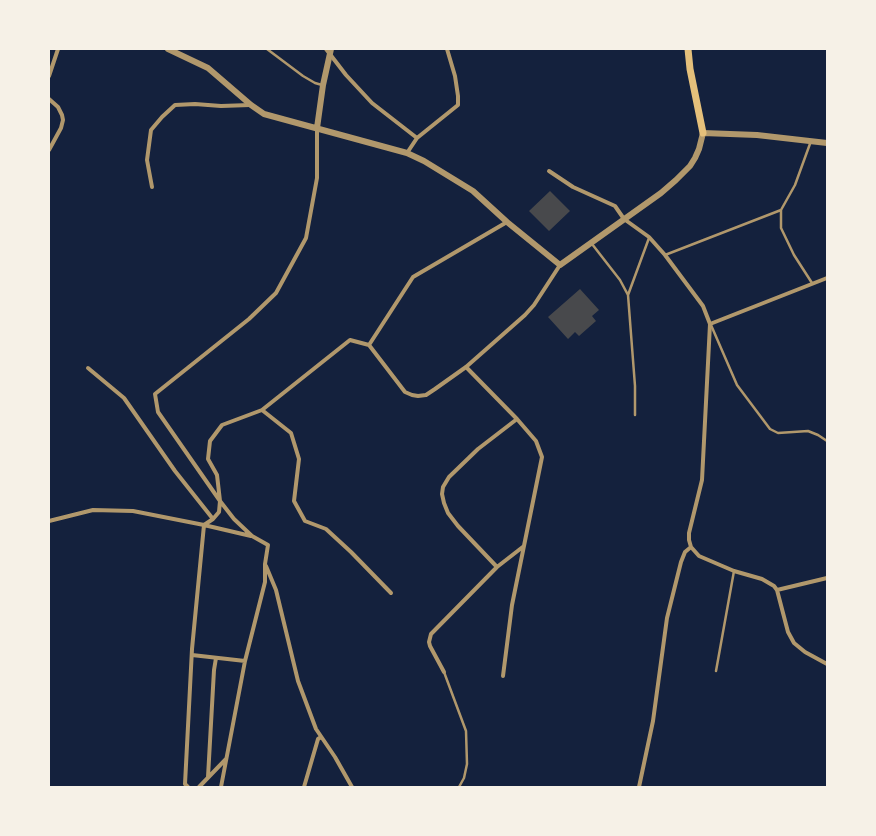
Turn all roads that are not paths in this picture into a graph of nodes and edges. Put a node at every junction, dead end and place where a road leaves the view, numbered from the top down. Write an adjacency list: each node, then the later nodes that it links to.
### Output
1 (58, 49): 7 (street)
2 (168, 49): 10 (street)
3 (267, 49): 8 (lane)
4 (448, 49): 13 (street)
5 (688, 49): 12 (main road)
6 (329, 51): 8 (street); 13 (street)
7 (49, 76)
8 (323, 85): 11 (street)
9 (49, 99): 16 (street)
10 (251, 105): 11 (street); 19 (street)
11 (317, 128): 17 (street); 38 (street)
12 (703, 134): 14 (street); 21 (street)
13 (417, 138): 17 (street)
14 (811, 141): 15 (street); 20 (lane)
15 (827, 143)
16 (49, 150)
17 (407, 152): 22 (street)
18 (549, 170): 21 (street)
19 (152, 187)
20 (781, 210): 25 (lane); 28 (lane)
21 (624, 219): 23 (street); 24 (street)
22 (508, 222): 26 (street); 31 (street)
23 (649, 237): 25 (street); 29 (lane)
24 (591, 243): 26 (street); 29 (lane)
25 (664, 255): 30 (street)
26 (560, 265): 32 (street)
27 (827, 278): 28 (street)
28 (812, 283): 30 (street)
29 (628, 295): 35 (lane)
30 (710, 324): 37 (lane); 44 (street)
31 (369, 346): 32 (street); 34 (street)
32 (466, 367): 36 (street)
33 (88, 368): 39 (street)
34 (262, 410): 38 (street); 50 (street)
35 (635, 415)
36 (517, 419): 43 (street); 46 (street)
37 (827, 441)
38 (220, 500): 39 (street); 42 (street)
39 (213, 519): 41 (street)
40 (49, 521): 41 (street)
41 (204, 525): 42 (street); 51 (street)
42 (252, 536): 45 (street)
43 (524, 546): 46 (street); 57 (street)
44 (691, 547): 47 (street); 67 (street)
45 (265, 564): 53 (street); 58 (street)
46 (497, 567): 56 (street)
47 (734, 571): 49 (street); 55 (lane)
48 (827, 578): 49 (street)
49 (777, 590): 54 (street)
50 (391, 592)
51 (192, 655): 52 (street); 61 (street)
52 (216, 658): 53 (street); 60 (street)
53 (245, 661): 59 (street)
54 (827, 664)
55 (716, 671)
56 (444, 672): 66 (lane)
57 (503, 676)
58 (321, 737): 64 (street); 65 (street)
59 (226, 758): 60 (street); 63 (street)
60 (208, 777): 62 (street)
61 (188, 787)
62 (199, 787)
63 (220, 787)
64 (304, 787)
65 (352, 787)
66 (459, 787)
67 (639, 787)

